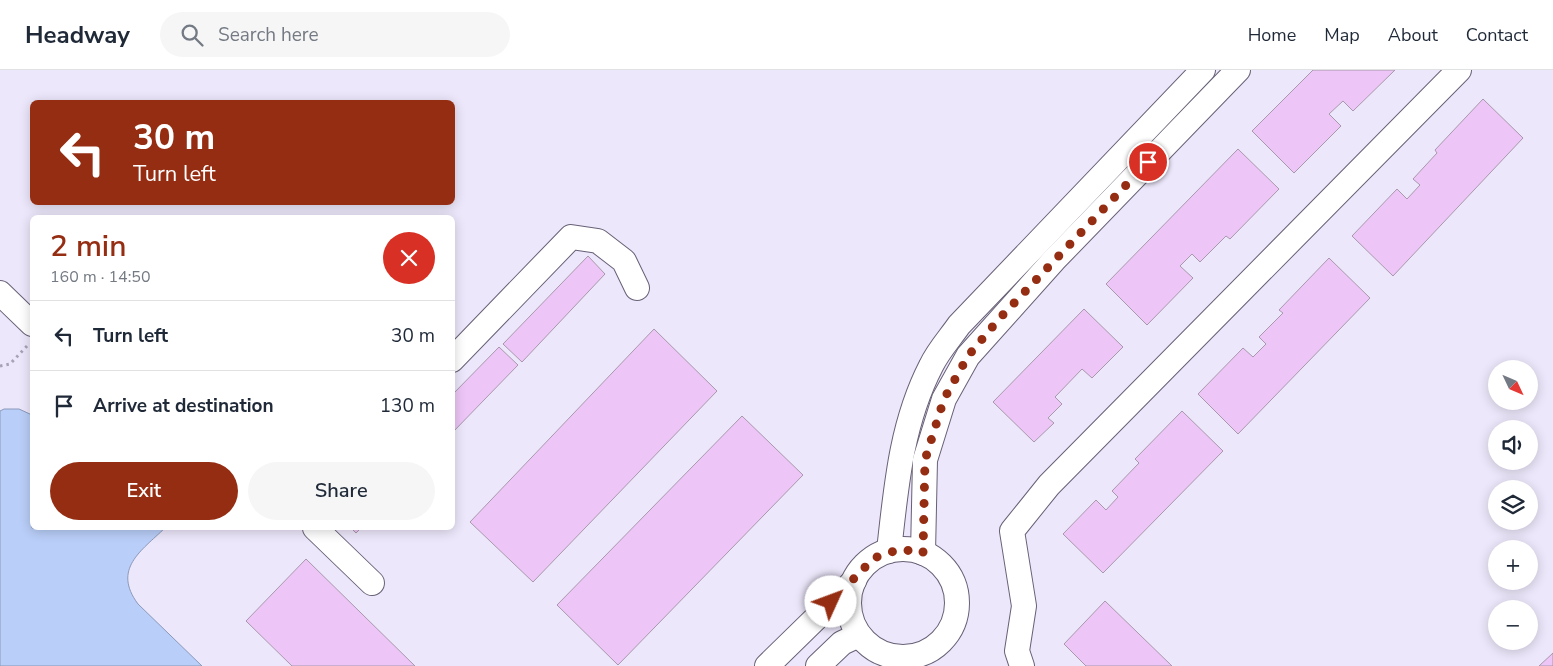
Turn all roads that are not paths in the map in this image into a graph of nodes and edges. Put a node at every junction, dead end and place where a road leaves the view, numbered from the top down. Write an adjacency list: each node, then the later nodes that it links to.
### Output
1 (1203, 70): 9 (street)
2 (1238, 70): 10 (street)
3 (1459, 70): 18 (street)
4 (637, 288): 7 (street)
5 (0, 293): 6 (street)
6 (30, 322)
7 (455, 357)
8 (317, 530): 12 (street)
9 (888, 551): 10 (street); 11 (street)
10 (923, 553): 15 (street)
11 (854, 580): 13 (street); 16 (street)
12 (372, 583)
13 (860, 635): 14 (street); 17 (street)
14 (891, 661): 15 (street)
15 (916, 661)
16 (767, 666)
17 (818, 666)
18 (1022, 666)

